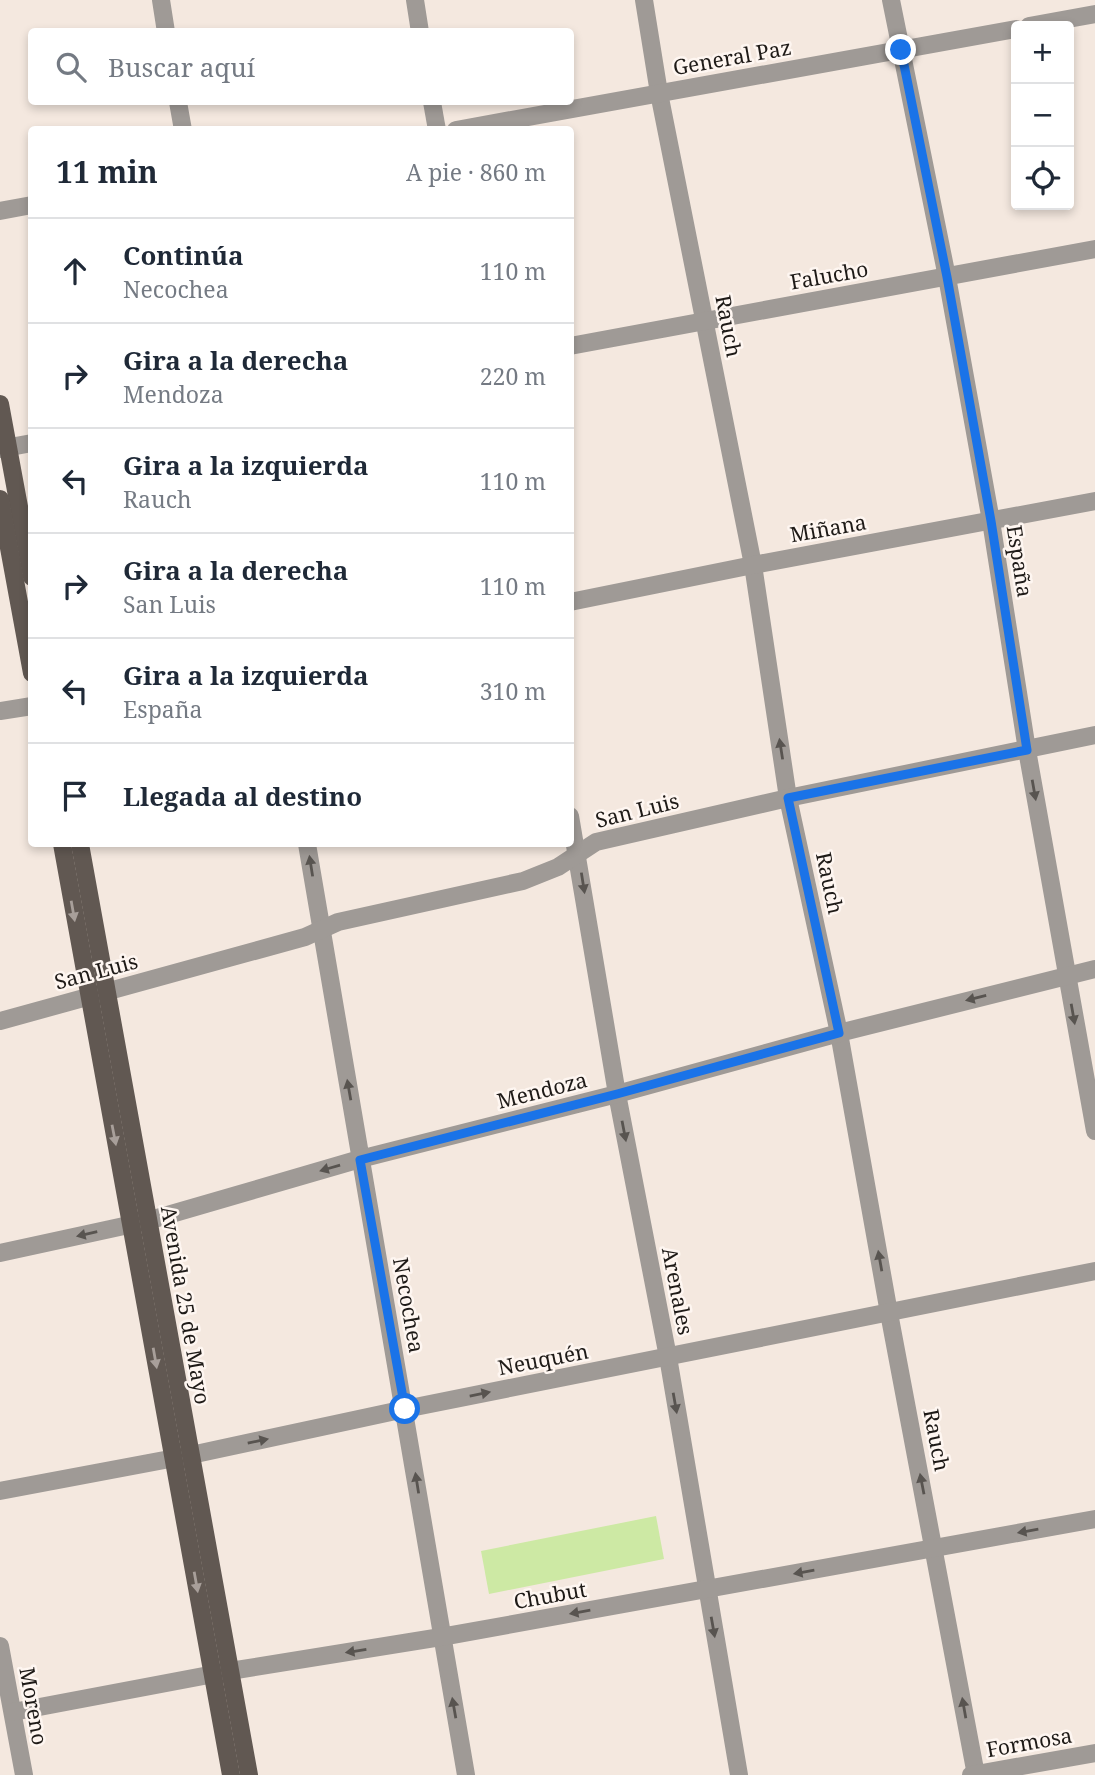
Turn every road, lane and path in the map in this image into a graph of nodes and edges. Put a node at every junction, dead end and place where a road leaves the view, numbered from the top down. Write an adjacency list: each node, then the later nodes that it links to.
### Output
1 (160, 0): 7 (street)
2 (415, 0): 8 (street)
3 (644, 0): 11 (street, Rauch)
4 (891, 0): 10 (street, España)
5 (1095, 14): 6 (street)
6 (1056, 21)
7 (165, 28)
8 (420, 28)
9 (1011, 30): 10 (street, General Paz)
10 (901, 50): 11 (street, General Paz); 20 (street, España)
11 (659, 93): 16 (street, General Paz); 21 (street, Rauch)
12 (179, 105): 14 (street)
13 (433, 105): 15 (street)
14 (182, 126)
15 (436, 126)
16 (478, 126)
17 (28, 206): 18 (street)
18 (0, 211)
19 (1095, 249): 20 (street, Falucho)
20 (947, 277): 21 (street, Falucho); 28 (street, España)
21 (704, 320): 22 (street, Falucho); 30 (street, Rauch)
22 (574, 345)
23 (0, 404): 25 (main road)
24 (28, 444): 25 (street)
25 (4, 449): 29 (main road)
26 (0, 499): 32 (main road)
27 (1095, 501): 28 (street, Miñana)
28 (991, 521): 30 (street, Miñana); 36 (street, España)
29 (28, 559)
30 (753, 565): 31 (street, Miñana); 37 (street, Rauch, one-way to 30)
31 (574, 601)
32 (28, 651)
33 (28, 707): 34 (street)
34 (0, 711)
35 (1095, 735): 36 (street, San Luis)
36 (1027, 750): 37 (street, San Luis); 45 (street, España, one-way to 45)
37 (788, 798): 42 (street, San Luis); 48 (street, Rauch)
38 (574, 834): 42 (street, Arenales)
39 (63, 847): 46 (main road, Avenida 25 de Mayo, one-way to 46)
40 (80, 847): 46 (main road, Avenida 25 de Mayo)
41 (307, 847): 43 (street, Necochea, one-way to 41)
42 (578, 852): 43 (street, San Luis); 49 (street, Arenales, one-way to 49)
43 (321, 930): 46 (street, San Luis); 51 (street, Necochea, one-way to 43)
44 (1095, 969): 45 (street, Mendoza)
45 (1066, 975): 48 (street, Mendoza, one-way to 48); 50 (street, España, one-way to 50)
46 (97, 995): 47 (street, San Luis); 52 (main road, Avenida 25 de Mayo)
47 (0, 1021)
48 (839, 1033): 49 (street, Mendoza); 55 (street, Rauch, one-way to 48)
49 (617, 1094): 51 (street, Mendoza); 56 (street, Arenales, one-way to 56)
50 (1095, 1131)
51 (360, 1160): 52 (street, Mendoza, one-way to 52); 57 (street, Necochea)
52 (139, 1222): 53 (street, Mendoza, one-way to 53); 58 (main road, Avenida 25 de Mayo)
53 (0, 1253)
54 (1095, 1271): 55 (street, Neuquén)
55 (889, 1314): 56 (street, Neuquén); 61 (street, Rauch, one-way to 55)
56 (668, 1357): 57 (street, Neuquén, one-way to 56); 62 (street, Arenales, one-way to 62)
57 (405, 1409): 58 (street, Neuquén, one-way to 57); 63 (street, Necochea, one-way to 57)
58 (182, 1457): 59 (street, Neuquén); 65 (main road, Avenida 25 de Mayo)
59 (0, 1491)
60 (1095, 1519): 61 (street, Chubut, one-way to 61)
61 (934, 1548): 62 (street, Chubut, one-way to 62); 74 (street, Rauch, one-way to 61)
62 (707, 1590): 63 (street, Chubut, one-way to 63); 73 (street, Arenales, one-way to 73)
63 (441, 1637): 65 (street, Chubut, one-way to 65); 72 (street, Necochea, one-way to 63)
64 (0, 1646): 66 (street, Moreno)
65 (221, 1672): 66 (street, Chubut); 70 (main road, Avenida 25 de Mayo); 71 (main road, Avenida 25 de Mayo)
66 (13, 1712): 67 (street, Moreno)
67 (8, 1737): 69 (street, Moreno)
68 (1095, 1754): 74 (street, Formosa)
69 (24, 1775)
70 (231, 1775)
71 (249, 1775)
72 (466, 1775)
73 (739, 1775)
74 (974, 1775)

